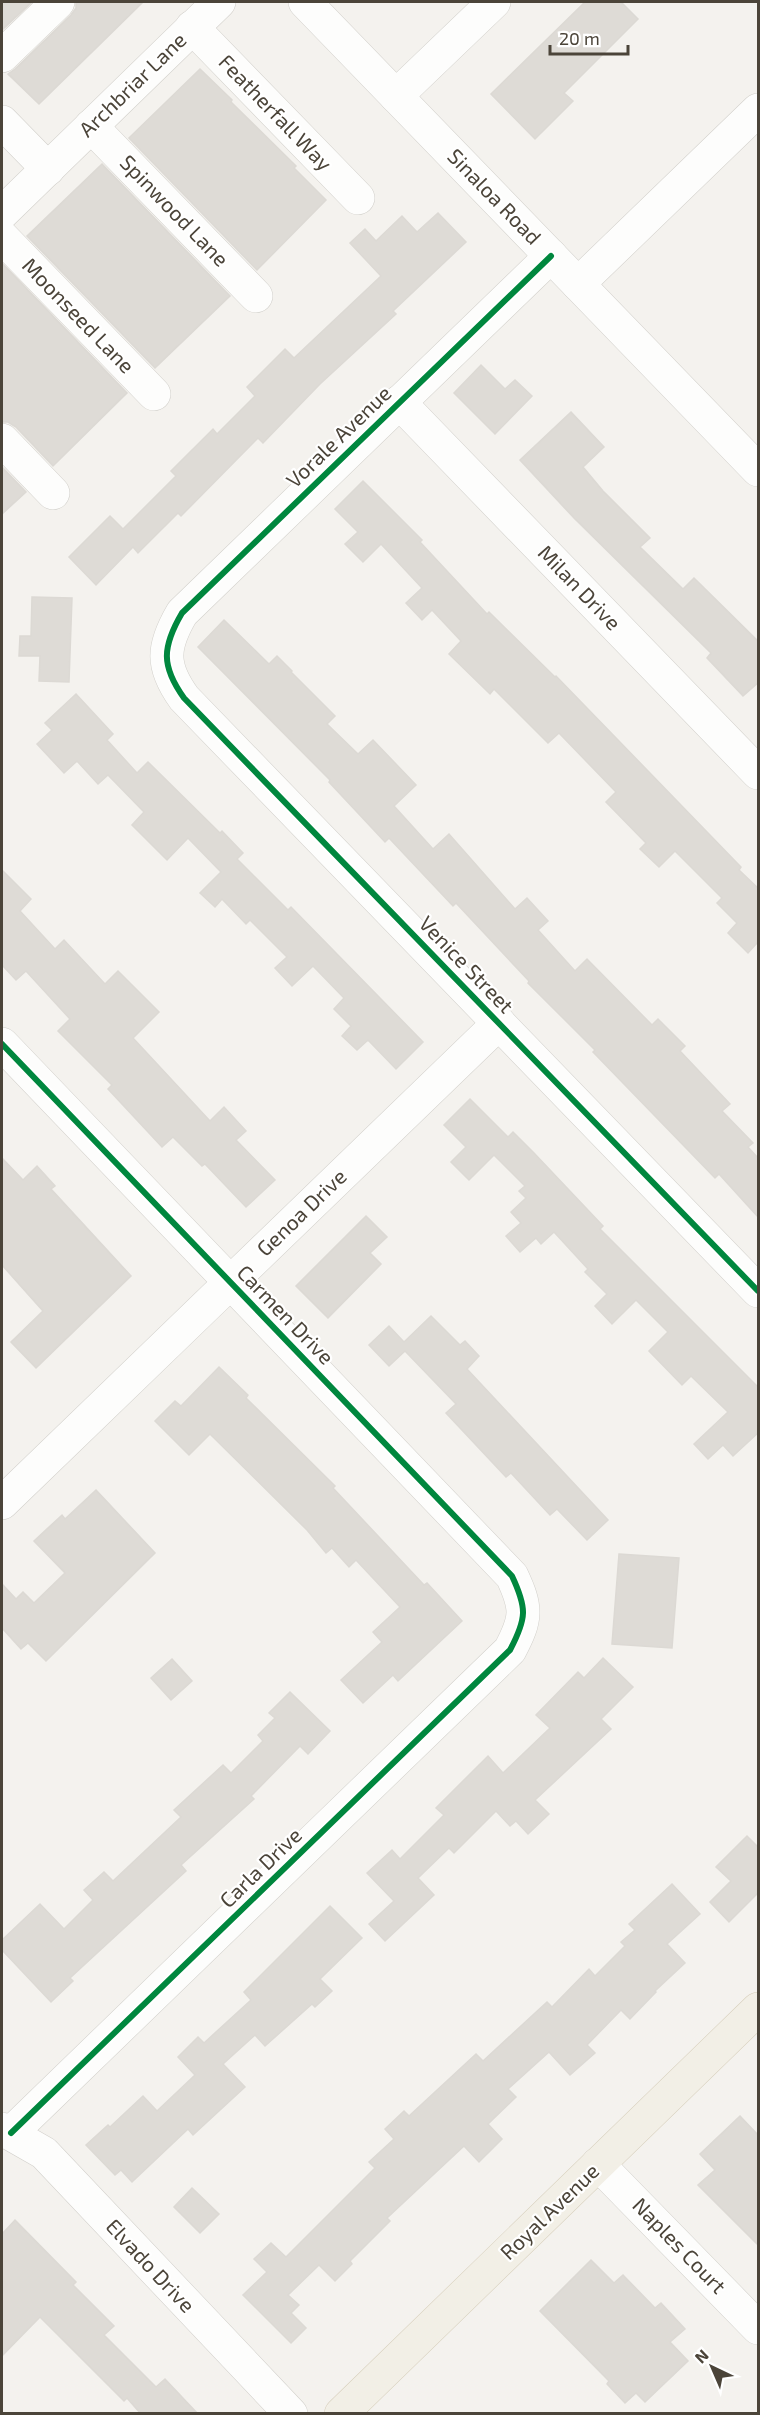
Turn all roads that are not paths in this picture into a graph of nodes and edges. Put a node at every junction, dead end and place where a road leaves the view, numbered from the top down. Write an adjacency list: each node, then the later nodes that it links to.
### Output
1 (58, 2): 6 (street)
2 (219, 2): 5 (street, Archbriar Lane)
3 (305, 2): 7 (street, Sinaloa Road)
4 (494, 2): 7 (street)
5 (192, 27): 10 (street, Archbriar Lane); 12 (street, Featherfall Way)
6 (2, 56)
7 (396, 96): 15 (street, Sinaloa Road)
8 (759, 110): 16 (street)
9 (2, 122): 11 (street)
10 (91, 126): 11 (street, Archbriar Lane); 17 (street, Spinwood Lane)
11 (48, 169): 13 (street, Archbriar Lane)
12 (358, 198)
13 (2, 213)
14 (2, 237): 18 (street, Moonseed Lane)
15 (551, 256): 16 (street, Sinaloa Road); 19 (street, Vorale Avenue)
16 (578, 284): 21 (street, Sinaloa Road)
17 (256, 296)
18 (154, 394)
19 (399, 402): 23 (street, Vorale Avenue); 24 (street, Milan Drive)
20 (2, 440): 22 (street)
21 (759, 470)
22 (52, 493)
23 (168, 653): 25 (street, Venice Street)
24 (759, 773)
25 (499, 1023): 27 (street, Genoa Drive); 28 (street, Venice Street)
26 (2, 1044): 27 (street, Carmen Drive)
27 (231, 1282): 29 (street, Genoa Drive); 30 (street, Carmen Drive)
28 (759, 1291)
29 (2, 1503)
30 (522, 1620): 32 (street, Carla Drive)
31 (759, 2009): 33 (main road, Royal Avenue)
32 (6, 2131): 35 (street, Elvado Drive)
33 (598, 2164): 34 (street, Naples Court); 36 (main road, Royal Avenue)
34 (759, 2328)
35 (291, 2414)
36 (341, 2414)

